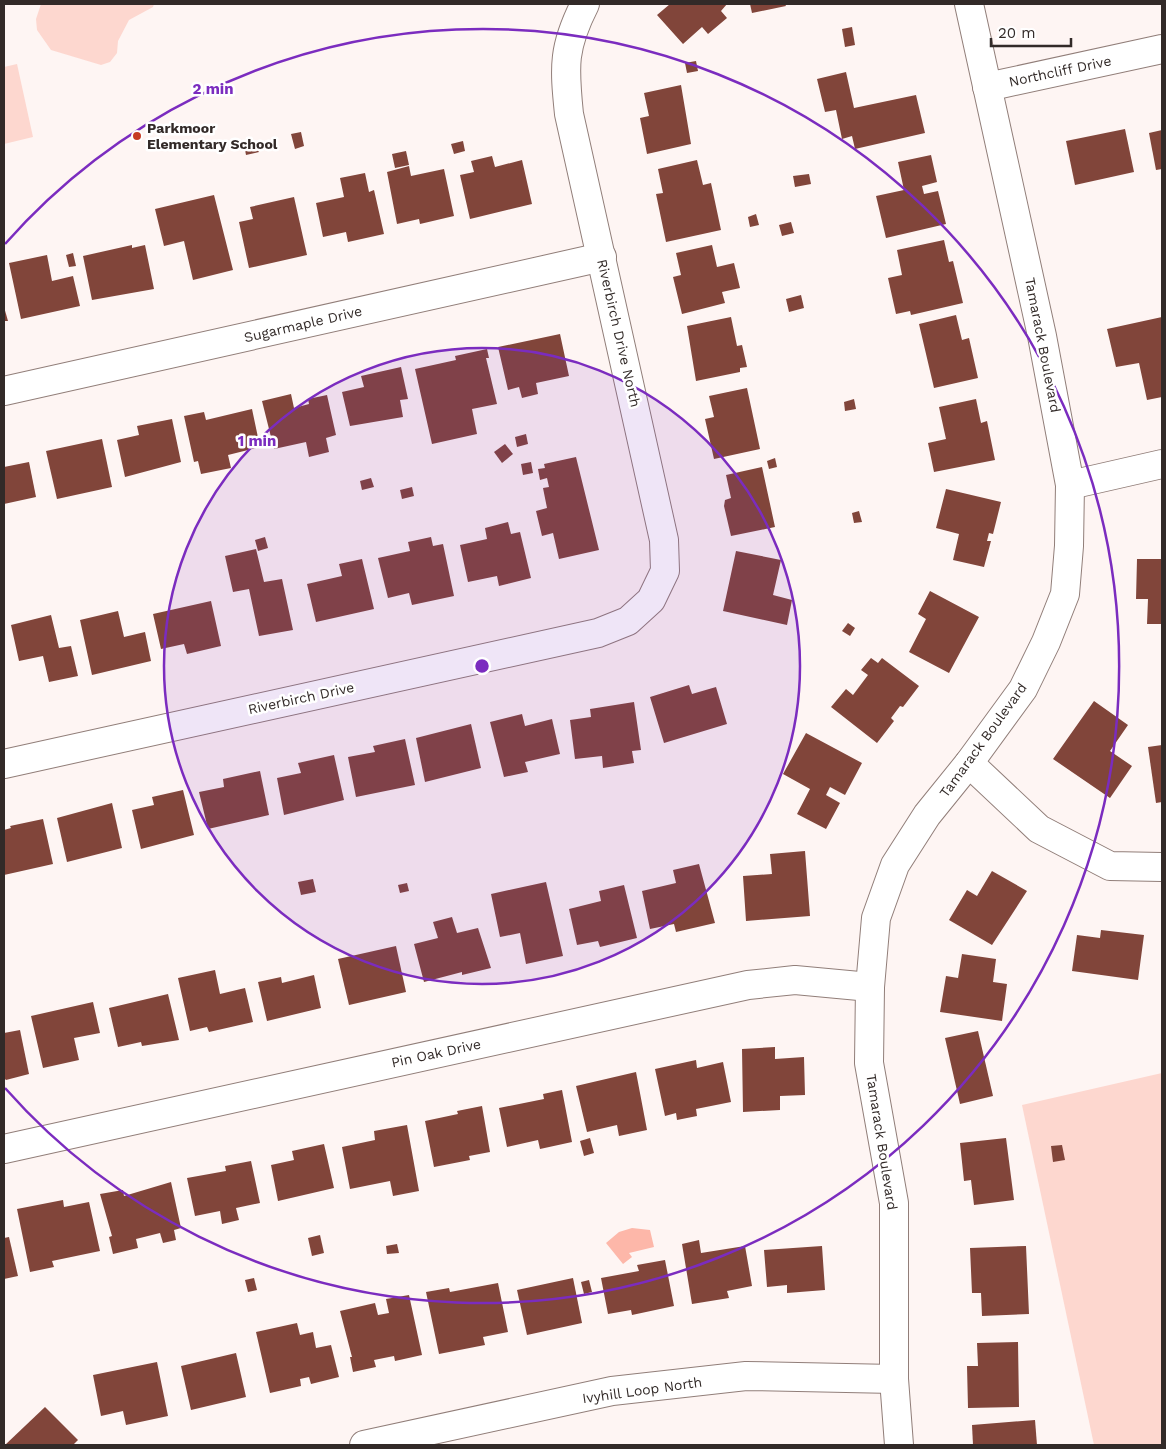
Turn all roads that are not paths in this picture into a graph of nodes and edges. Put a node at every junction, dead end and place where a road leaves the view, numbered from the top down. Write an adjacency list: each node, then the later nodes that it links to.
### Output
1 (585, 4): 5 (street, Riverbirch Drive North)
2 (969, 4): 4 (street, Tamarack Boulevard)
3 (1162, 49): 4 (street, Northcliff Drive)
4 (987, 87): 8 (street, Tamarack Boulevard)
5 (602, 257): 6 (street, Sugarmaple Drive); 9 (street, Riverbirch Drive North)
6 (4, 391)
7 (1162, 464): 8 (street)
8 (1070, 485): 10 (street, Tamarack Boulevard)
9 (598, 633): 11 (street, Riverbirch Drive)
10 (969, 763): 12 (street); 13 (street, Tamarack Boulevard)
11 (4, 764)
12 (1162, 867)
13 (870, 987): 14 (street, Pin Oak Drive); 15 (street, Tamarack Boulevard)
14 (4, 1149)
15 (894, 1379): 16 (street, Ivyhill Loop North); 17 (street, Tamarack Boulevard)
16 (364, 1445)
17 (899, 1445)

